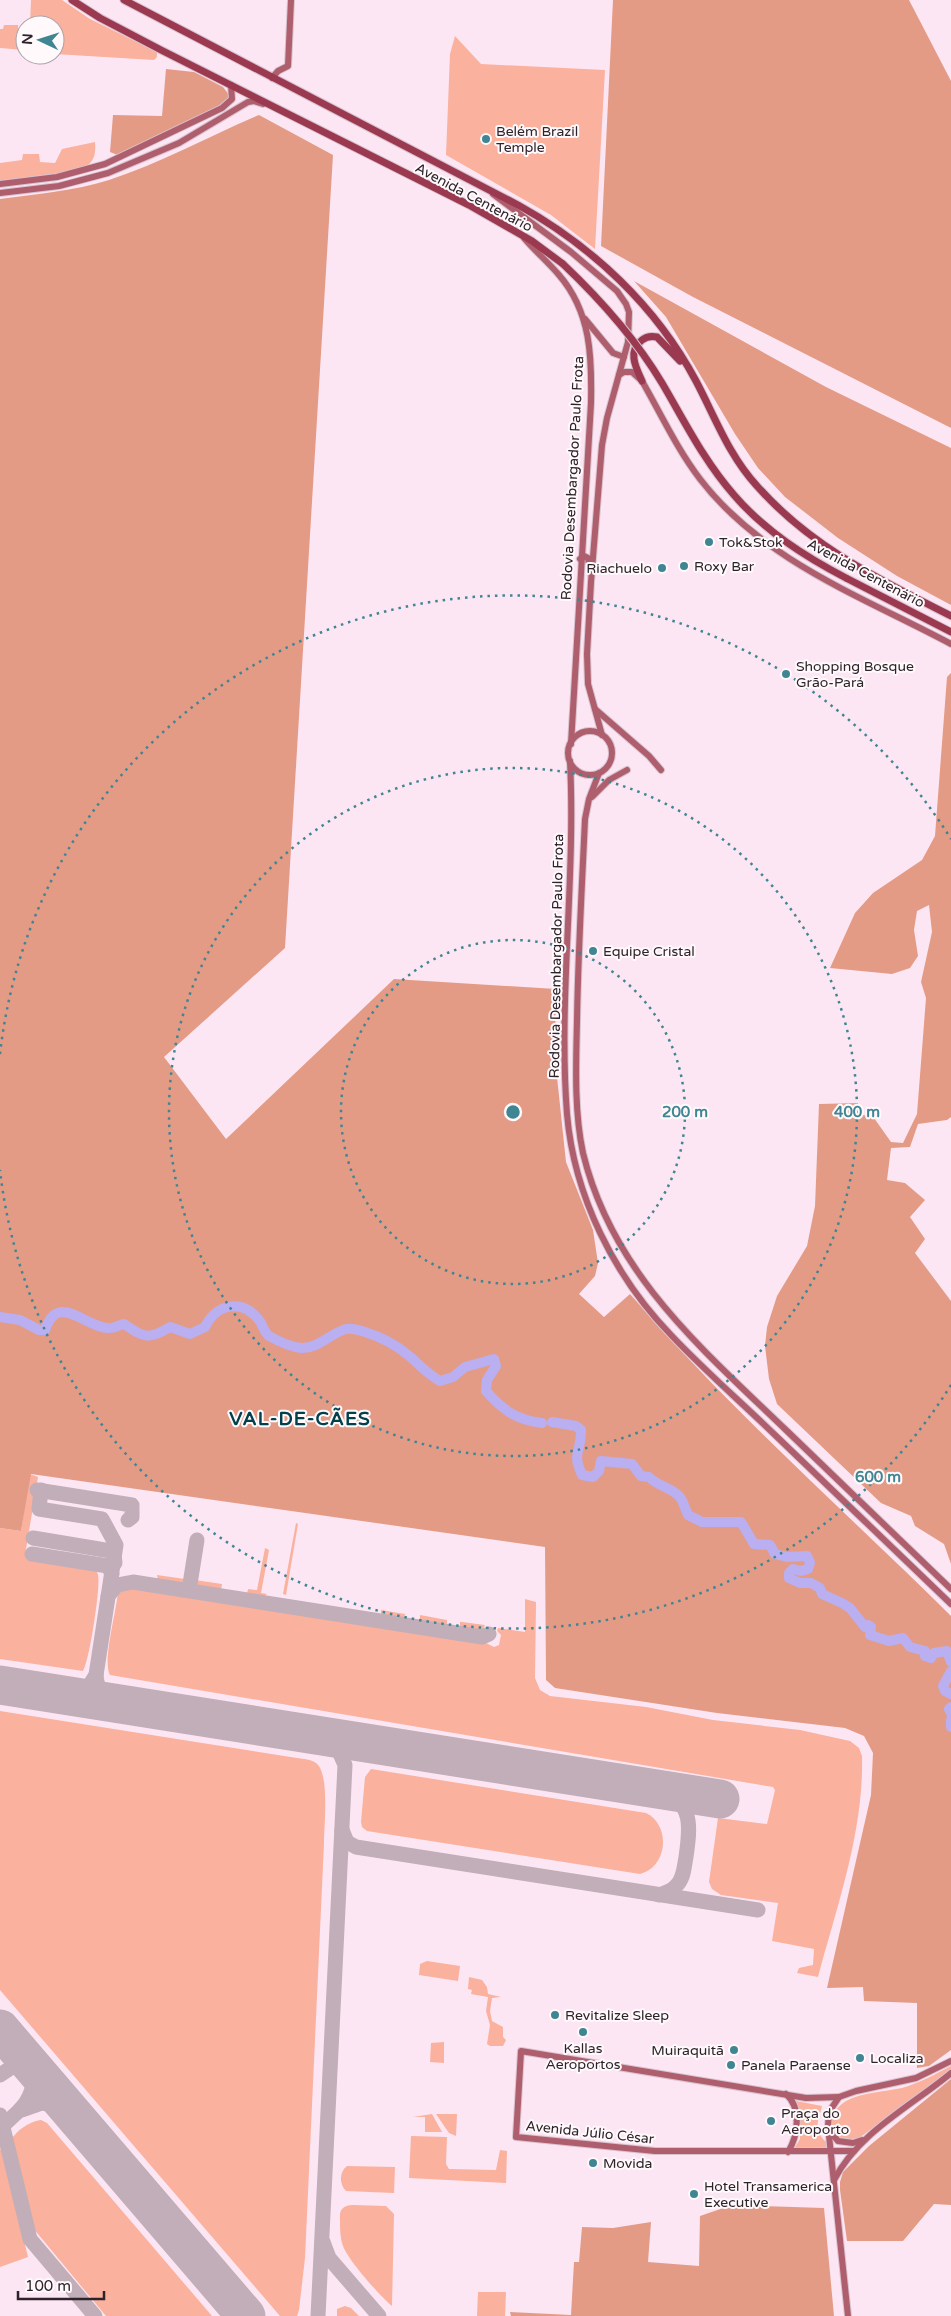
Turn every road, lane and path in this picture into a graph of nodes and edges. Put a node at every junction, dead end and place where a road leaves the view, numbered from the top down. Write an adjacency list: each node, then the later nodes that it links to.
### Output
1 (72, 0): 5 (main road, Avenida Centenário)
2 (124, 0): 4 (main road, Avenida Centenário)
3 (291, 0): 4 (street)
4 (272, 78): 8 (main road, Avenida Centenário)
5 (231, 85): 6 (main road, Avenida Centenário); 7 (street)
6 (270, 106): 9 (street); 10 (main road, Avenida Centenário)
7 (0, 184)
8 (484, 188): 11 (street, Avenida Centenário); 15 (main road, Avenida Centenário)
9 (0, 193)
10 (522, 235): 12 (street, Rodovia Desembargador Paulo Frota); 20 (main road, Avenida Centenário, bridge)
11 (629, 312): 13 (street, Rodovia Desembargador Paulo Frota)
12 (584, 318): 13 (street); 17 (street, Rodovia Desembargador Paulo Frota)
13 (624, 357): 14 (street, Rodovia Desembargador Paulo Frota)
14 (619, 375): 16 (street); 18 (street, Rodovia Desembargador Paulo Frota)
15 (696, 380): 16 (main road); 19 (main road, Avenida Centenário)
16 (642, 382): 21 (street)
17 (580, 559): 18 (street); 24 (street, Rodovia Desembargador Paulo Frota)
18 (592, 575): 22 (street, Rodovia Desembargador Paulo Frota)
19 (951, 616)
20 (951, 632)
21 (951, 644)
22 (594, 708): 23 (street, Rodovia Desembargador Paulo Frota); 27 (street)
23 (602, 735): 24 (street); 28 (street)
24 (570, 744): 25 (street)
25 (570, 761): 28 (street); 31 (street, Rodovia Desembargador Paulo Frota)
26 (627, 770): 29 (street)
27 (661, 770)
28 (599, 773): 29 (street, Rodovia Desembargador Paulo Frota)
29 (589, 799): 30 (street, Rodovia Desembargador Paulo Frota)
30 (951, 1589)
31 (951, 1604)
32 (951, 2061): 35 (street, Avenida Júlio César)
33 (951, 2073): 37 (street)
34 (786, 2094): 35 (street, Avenida Júlio César); 39 (street); 39 (street, Avenida Júlio César)
35 (839, 2097): 36 (street)
36 (828, 2126): 37 (street); 40 (street)
37 (862, 2140): 38 (street)
38 (854, 2151): 40 (street, Avenida Júlio César); 41 (street)
39 (788, 2152): 40 (street, Avenida Júlio César)
40 (830, 2152): 41 (street)
41 (833, 2181): 42 (street)
42 (848, 2316)

